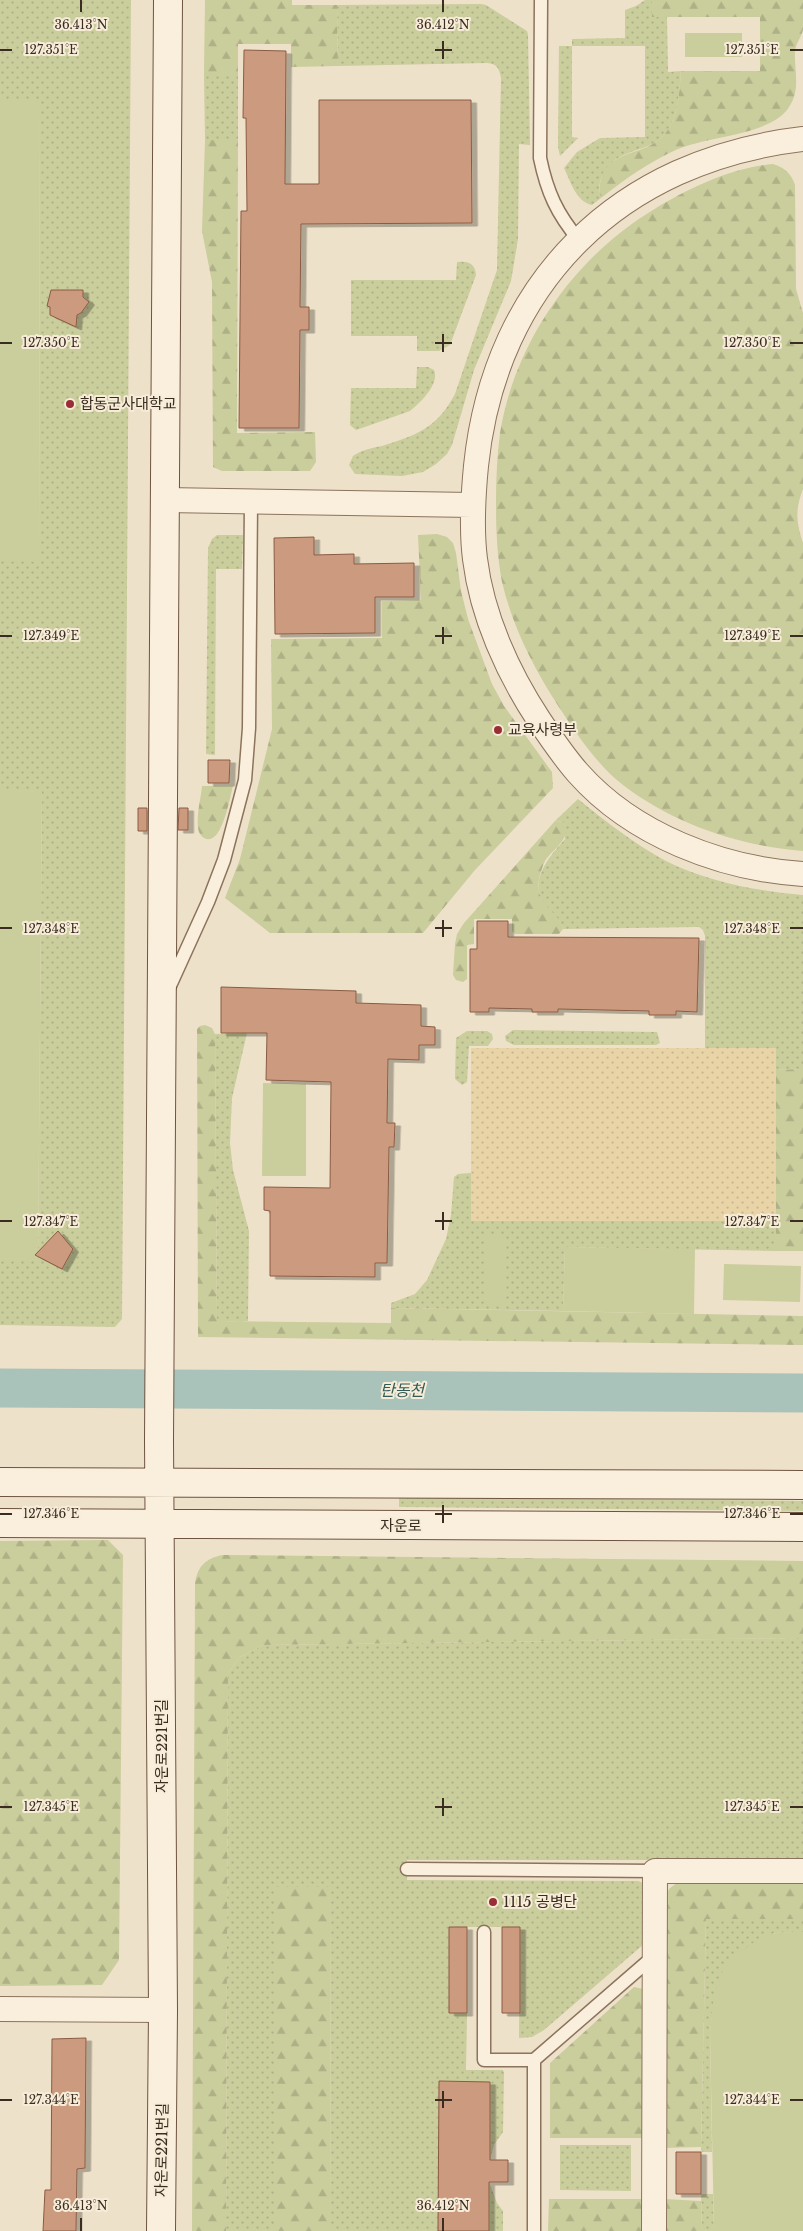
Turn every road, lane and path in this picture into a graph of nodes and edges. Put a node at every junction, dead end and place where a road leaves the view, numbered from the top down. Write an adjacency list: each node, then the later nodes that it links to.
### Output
1 (168, 0): 5 (street, 자운로221번길)
2 (541, 0): 4 (lane)
3 (803, 139): 4 (street)
4 (579, 240): 7 (street)
5 (165, 500): 6 (street); 9 (street, 자운로221번길)
6 (251, 502): 7 (street); 9 (lane)
7 (472, 504): 8 (street)
8 (803, 874)
9 (161, 1006): 11 (street, 자운로221번길)
10 (0, 1482): 11 (street)
11 (160, 1482): 12 (street); 14 (street, 자운로221번길)
12 (803, 1485)
13 (0, 1523): 14 (street, 자운로)
14 (160, 1524): 15 (street, 자운로); 22 (street, 자운로221번길)
15 (803, 1527)
16 (407, 1870): 17 (lane)
17 (654, 1871): 18 (street); 20 (street)
18 (803, 1871)
19 (484, 1932): 23 (lane)
20 (654, 1956): 23 (lane); 26 (street)
21 (0, 2009): 22 (street)
22 (163, 2010): 24 (street, 자운로221번길)
23 (534, 2060): 25 (lane)
24 (161, 2231)
25 (534, 2231)
26 (654, 2231)

